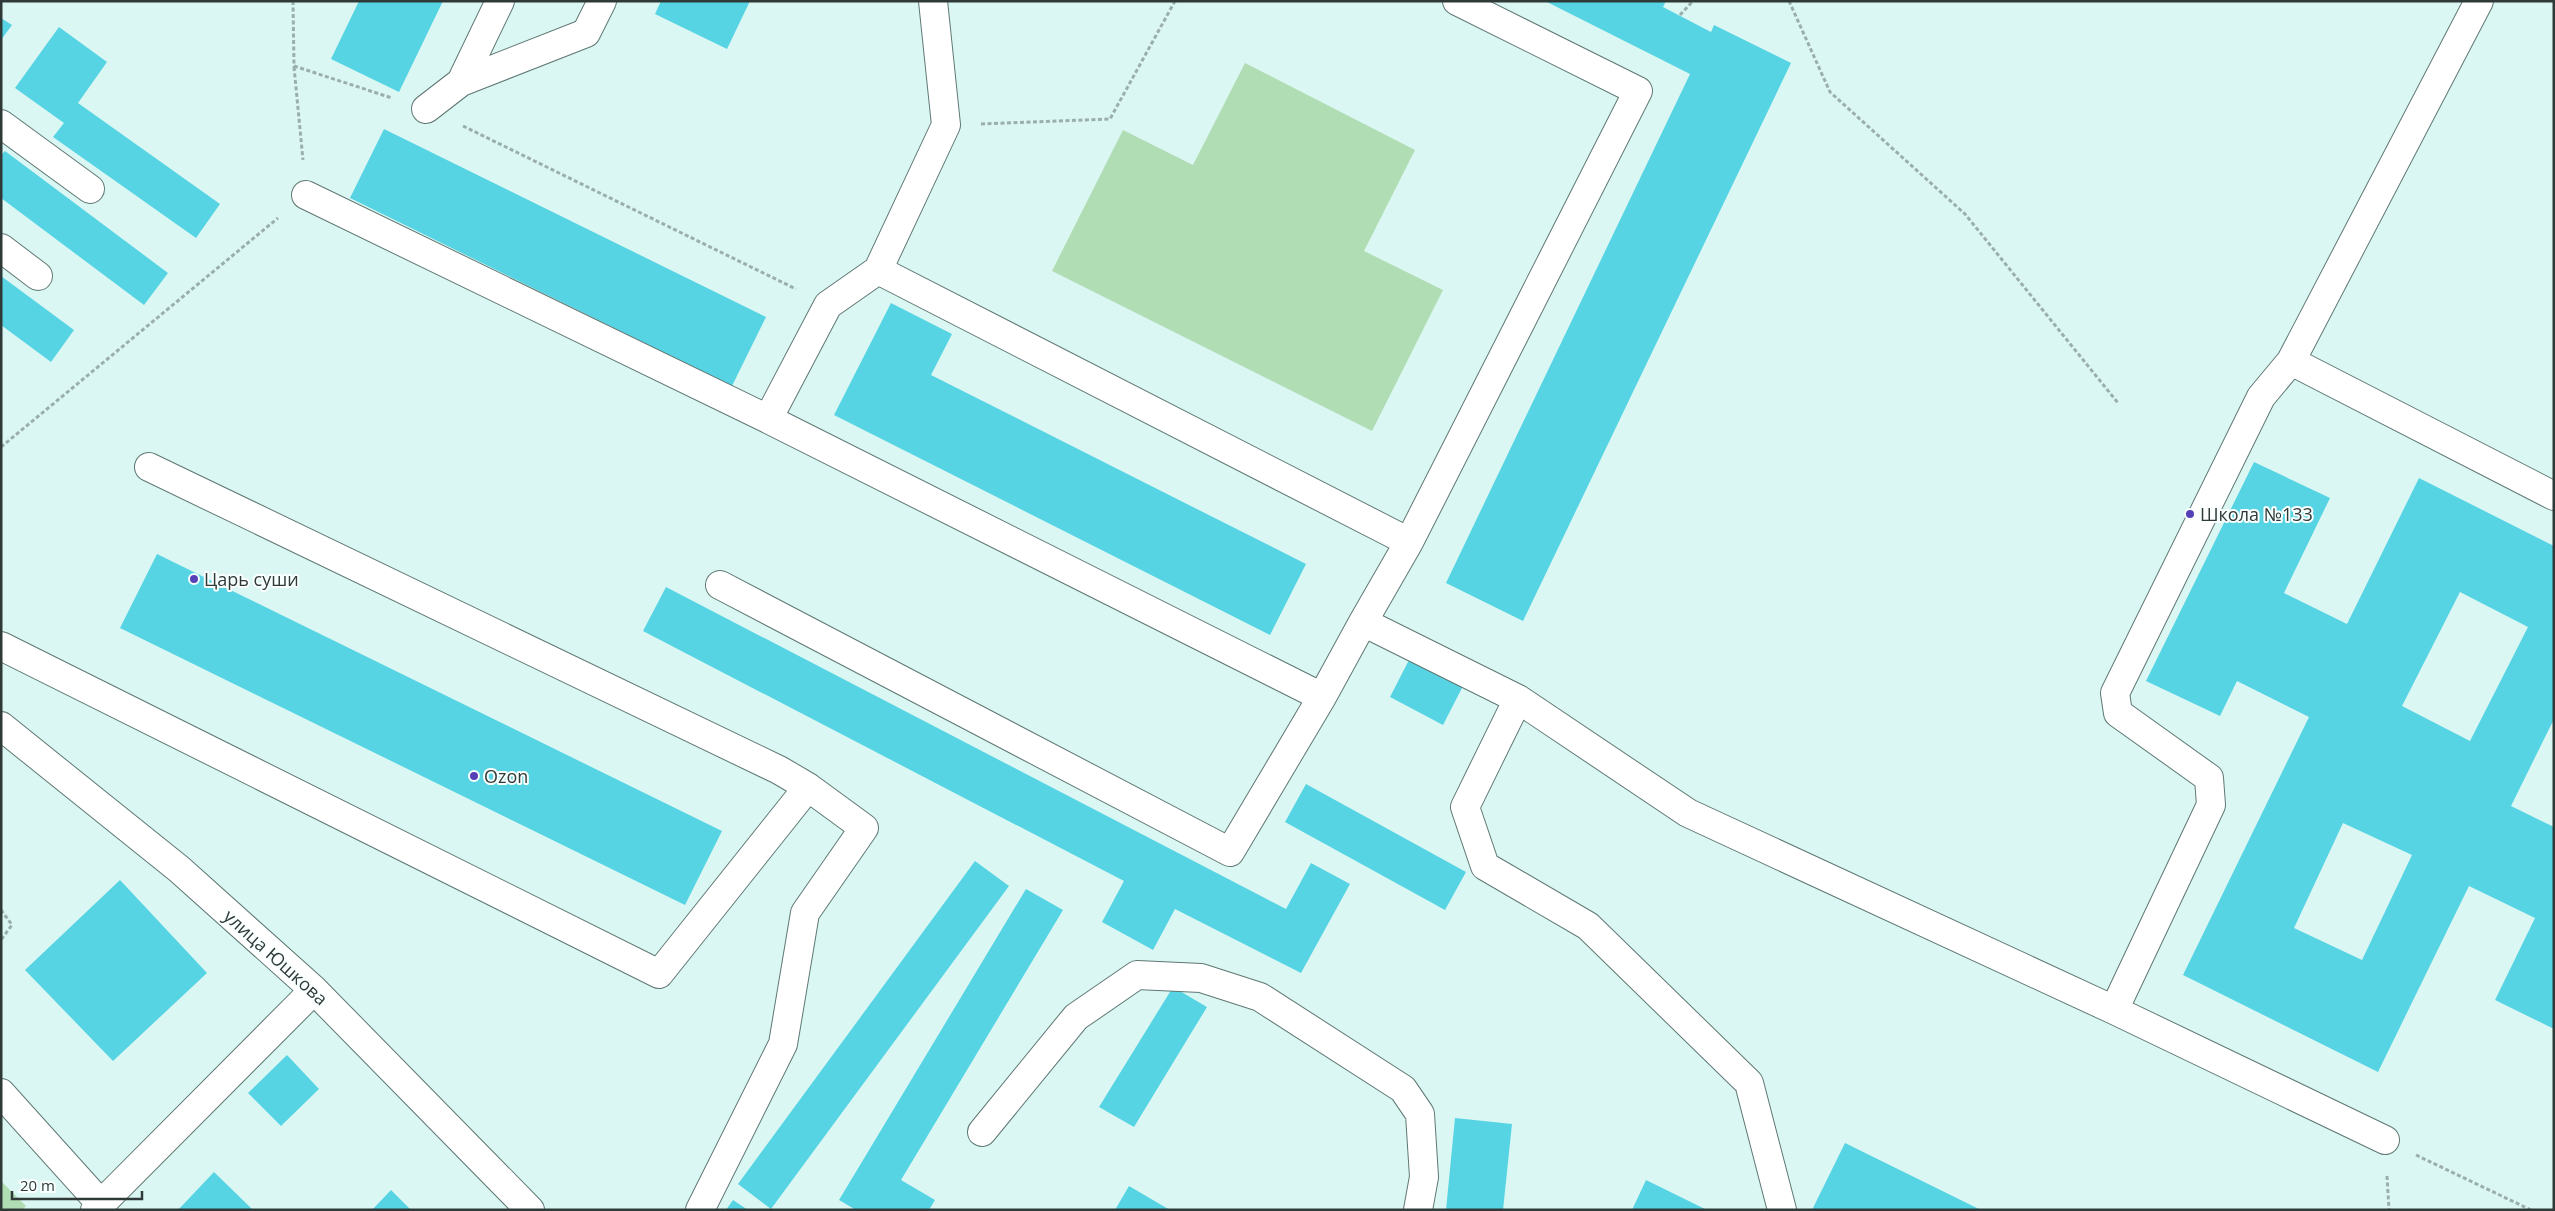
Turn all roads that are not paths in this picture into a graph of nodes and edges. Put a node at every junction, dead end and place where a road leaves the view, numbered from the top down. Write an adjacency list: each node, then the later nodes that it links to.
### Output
1 (500, 1): 6 (street)
2 (602, 1): 6 (street)
3 (933, 1): 12 (street)
4 (1458, 1): 18 (street)
5 (2479, 1): 14 (street)
6 (461, 82): 7 (street)
7 (426, 108)
8 (1, 124): 9 (street)
9 (90, 189)
10 (306, 195): 15 (street)
11 (1, 248): 13 (street)
12 (878, 270): 15 (street); 18 (street)
13 (38, 276)
14 (2291, 361): 17 (street); 27 (street)
15 (768, 419): 22 (street)
16 (149, 468): 25 (street)
17 (2554, 496)
18 (1409, 542): 20 (street)
19 (720, 585): 22 (street)
20 (1364, 622): 22 (street); 23 (street)
21 (1, 646): 25 (street)
22 (1322, 697)
23 (1518, 699): 27 (street); 35 (street)
24 (1, 726): 26 (street, улица Юшкова)
25 (808, 787): 33 (street)
26 (314, 990): 31 (street); 32 (street, улица Юшкова)
27 (2114, 1010): 30 (street)
28 (1, 1093): 31 (street)
29 (982, 1132): 34 (street)
30 (2385, 1140)
31 (98, 1207)
32 (530, 1210)
33 (700, 1210)
34 (1418, 1210)
35 (1782, 1210)

